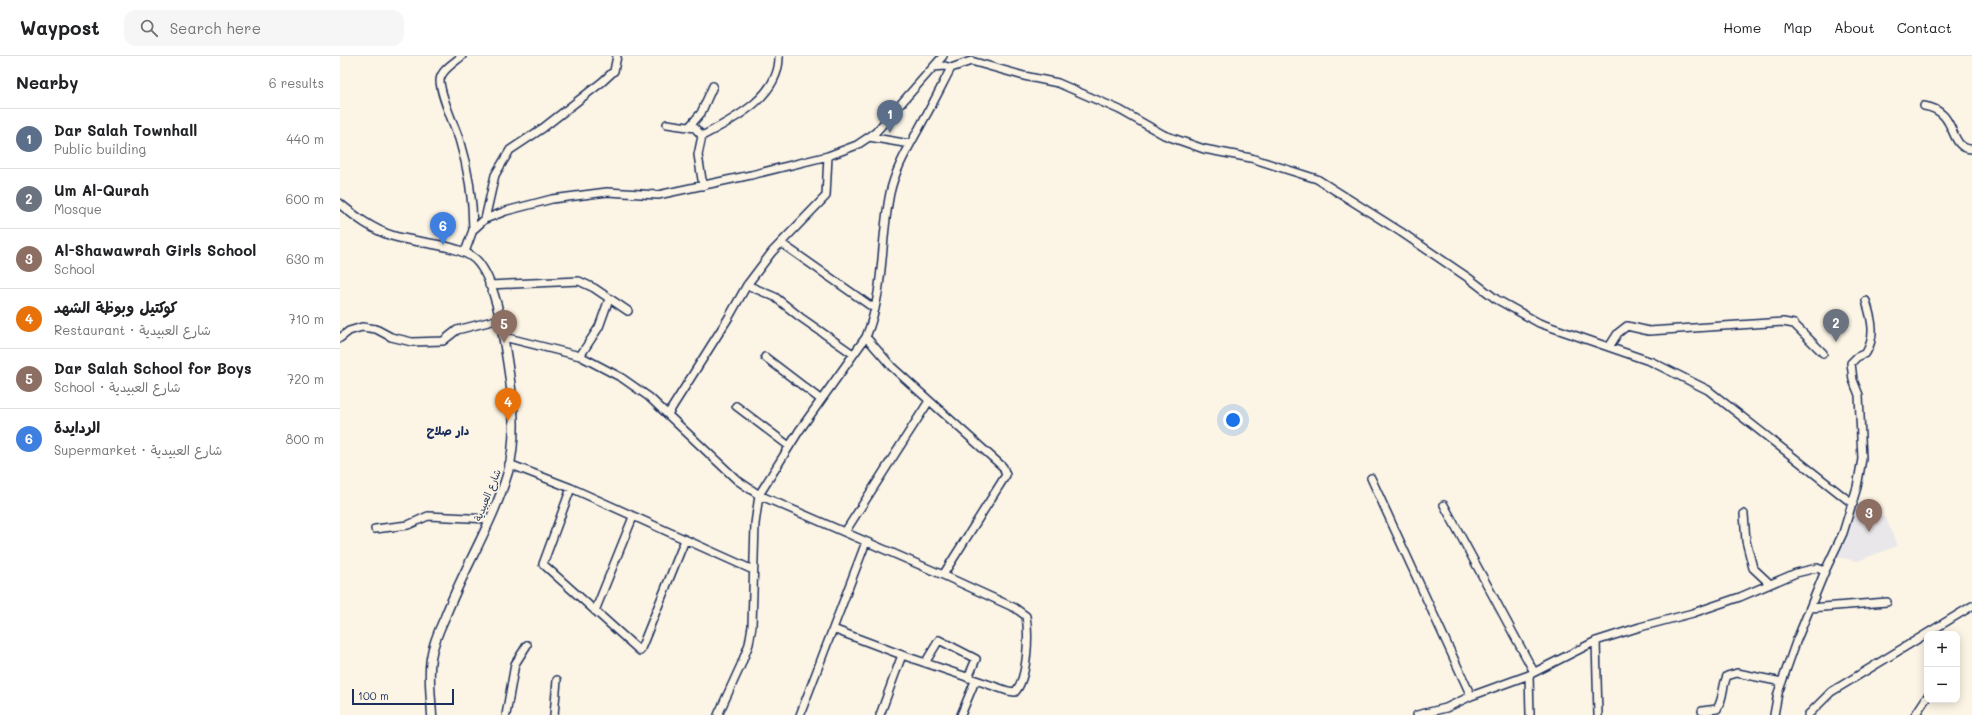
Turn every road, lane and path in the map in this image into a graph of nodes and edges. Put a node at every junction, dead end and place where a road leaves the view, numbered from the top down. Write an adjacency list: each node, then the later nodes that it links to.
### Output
1 (462, 56): 19 (street)
2 (617, 56): 18 (street)
3 (779, 56): 11 (street)
4 (943, 56): 5 (street)
5 (934, 67): 6 (street); 12 (street)
6 (952, 68): 13 (street); 32 (street)
7 (713, 86): 10 (street)
8 (1924, 106): 14 (street)
9 (667, 124): 10 (street)
10 (689, 127): 11 (street)
11 (702, 136): 16 (street)
12 (869, 137): 13 (street); 15 (street)
13 (910, 144): 26 (street)
14 (1972, 149)
15 (828, 156): 16 (street); 20 (street)
16 (703, 186): 18 (street)
17 (340, 204): 21 (main road)
18 (485, 219): 19 (street)
19 (473, 230): 21 (street)
20 (781, 243): 23 (street); 26 (street)
21 (465, 252): 22 (main road, شارع العبيدية)
22 (489, 285): 24 (street); 28 (main road, شارع العبيدية)
23 (747, 285): 34 (street); 40 (street)
24 (609, 299): 27 (street); 35 (street)
25 (1866, 301): 46 (street)
26 (875, 309): 30 (street)
27 (628, 312)
28 (500, 319): 29 (main road, شارع العبيدية); 31 (street)
29 (504, 337): 35 (street); 42 (main road, شارع العبيدية)
30 (866, 337): 34 (street); 38 (street)
31 (340, 338)
32 (1609, 347): 33 (street); 46 (street)
33 (1823, 353)
34 (853, 354): 37 (street)
35 (580, 356): 40 (street)
36 (765, 357): 37 (street)
37 (820, 399): 41 (street)
38 (929, 401): 52 (street); 57 (street)
39 (736, 406): 41 (street)
40 (668, 414): 45 (street)
41 (789, 446): 45 (street)
42 (509, 464): 44 (street); 50 (main road, شارع العبيدية)
43 (1371, 478): 74 (street)
44 (571, 488): 49 (street); 62 (street)
45 (759, 495): 52 (street); 55 (street)
46 (1853, 504): 56 (street)
47 (1444, 505): 70 (street)
48 (1744, 514): 58 (street)
49 (633, 517): 53 (street); 62 (street)
50 (489, 519): 51 (street); 77 (main road, شارع العبيدية)
51 (375, 529)
52 (845, 532): 54 (street)
53 (685, 540): 55 (street); 62 (street)
54 (866, 542): 57 (street); 63 (street)
55 (753, 570): 80 (street)
56 (1825, 571): 58 (street); 61 (street)
57 (943, 574): 71 (street)
58 (1769, 583): 66 (street)
59 (1887, 602): 61 (street)
60 (1972, 606): 64 (street)
61 (1810, 608): 73 (street)
62 (595, 611)
63 (833, 629): 68 (street); 81 (street)
64 (1932, 631)
65 (1924, 636): 88 (street)
66 (1596, 641): 70 (street); 86 (street)
67 (526, 644): 78 (street)
68 (902, 655): 69 (street); 82 (street)
69 (925, 663): 71 (street); 71 (street)
70 (1531, 673): 74 (street); 85 (street)
71 (971, 679): 83 (street)
72 (557, 680): 79 (street)
73 (1782, 682): 76 (street); 87 (street)
74 (1471, 696): 84 (street)
75 (1924, 702): 89 (street)
76 (1702, 711)
77 (432, 715)
78 (506, 715)
79 (554, 715)
80 (718, 715)
81 (800, 715)
82 (880, 715)
83 (961, 715)
84 (1417, 715)
85 (1530, 715)
86 (1598, 715)
87 (1774, 715)
88 (1808, 715)
89 (1915, 715)

